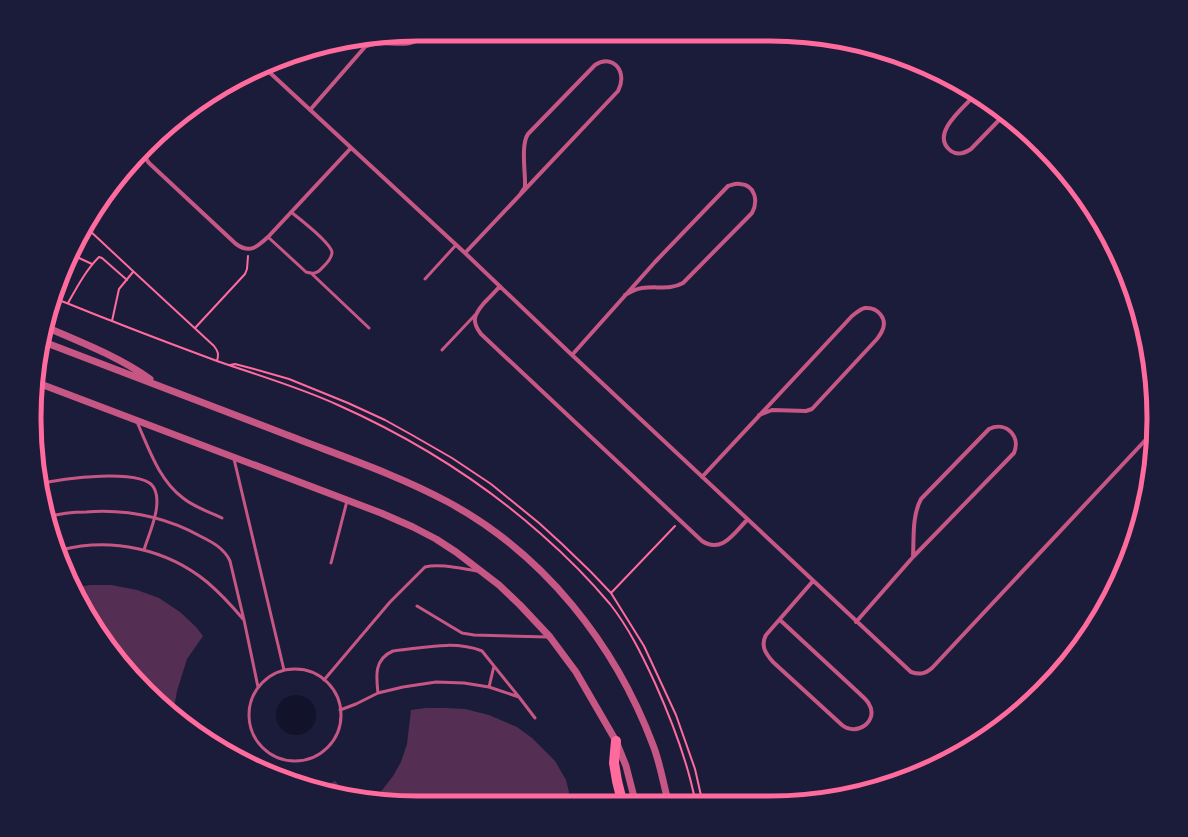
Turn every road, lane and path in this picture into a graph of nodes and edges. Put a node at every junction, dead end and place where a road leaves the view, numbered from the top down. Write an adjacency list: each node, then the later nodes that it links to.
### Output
1 (416, 41): 3 (street)
2 (366, 44): 3 (street)
3 (364, 47): 6 (street)
4 (269, 72): 6 (street)
5 (970, 100): 7 (street)
6 (310, 110): 8 (street)
7 (1000, 119)
8 (351, 148): 11 (street); 14 (street)
9 (146, 158): 15 (street)
10 (522, 194): 10 (street); 16 (street)
11 (291, 212): 13 (street); 20 (lane)
12 (91, 232): 19 (path)
13 (268, 237): 15 (street); 20 (lane)
14 (456, 245): 16 (street); 21 (lane)
15 (248, 249): 29 (path)
16 (465, 253): 23 (street)
17 (78, 257): 18 (path)
18 (92, 264): 22 (path); 26 (path)
19 (134, 272): 22 (path); 29 (path)
20 (312, 274): 30 (lane)
21 (425, 279)
22 (127, 280): 28 (path)
23 (500, 286): 27 (street); 34 (street)
24 (624, 295): 24 (street); 34 (street)
25 (60, 300): 26 (path)
26 (68, 303): 28 (path)
27 (475, 315): 33 (lane); 51 (street)
28 (112, 321): 35 (path)
29 (195, 328): 35 (path)
30 (369, 328)
31 (52, 330): 37 (street)
32 (48, 344): 37 (street)
33 (442, 350)
34 (572, 355): 43 (street)
35 (217, 361): 36 (path)
36 (229, 365)
37 (156, 384): 77 (street)
38 (43, 385): 40 (street)
39 (759, 415): 39 (street); 43 (street)
40 (137, 421): 42 (street); 49 (lane)
41 (1146, 439): 63 (street)
42 (233, 457): 46 (street); 66 (lane)
43 (702, 477): 50 (street)
44 (46, 483): 48 (lane)
45 (47, 487): 47 (lane)
46 (347, 500): 56 (lane); 57 (street)
47 (55, 515): 48 (lane); 52 (lane)
48 (154, 517): 54 (lane); 61 (lane)
49 (222, 518)
50 (748, 520): 51 (street); 58 (street)
51 (680, 521): 59 (path)
52 (58, 529)
53 (65, 549): 54 (lane)
54 (144, 550): 61 (lane)
55 (913, 557): 55 (street); 63 (street)
56 (331, 563)
57 (484, 572): 64 (street); 67 (lane)
58 (813, 581): 62 (street); 63 (street)
59 (611, 594)
60 (418, 606): 64 (lane)
61 (244, 620): 68 (lane)
62 (780, 620): 62 (street)
63 (856, 622)
64 (550, 637): 74 (street)
65 (494, 666): 69 (lane); 70 (lane); 71 (lane)
66 (284, 670): 67 (lane); 68 (lane)
67 (324, 680): 72 (lane)
68 (258, 687): 72 (lane)
69 (489, 687): 70 (lane); 71 (lane)
70 (378, 693): 72 (lane)
71 (519, 698): 73 (lane)
72 (340, 710)
73 (535, 718)
74 (616, 741): 75 (main road); 76 (street)
75 (621, 796)
76 (634, 796)
77 (667, 796)

